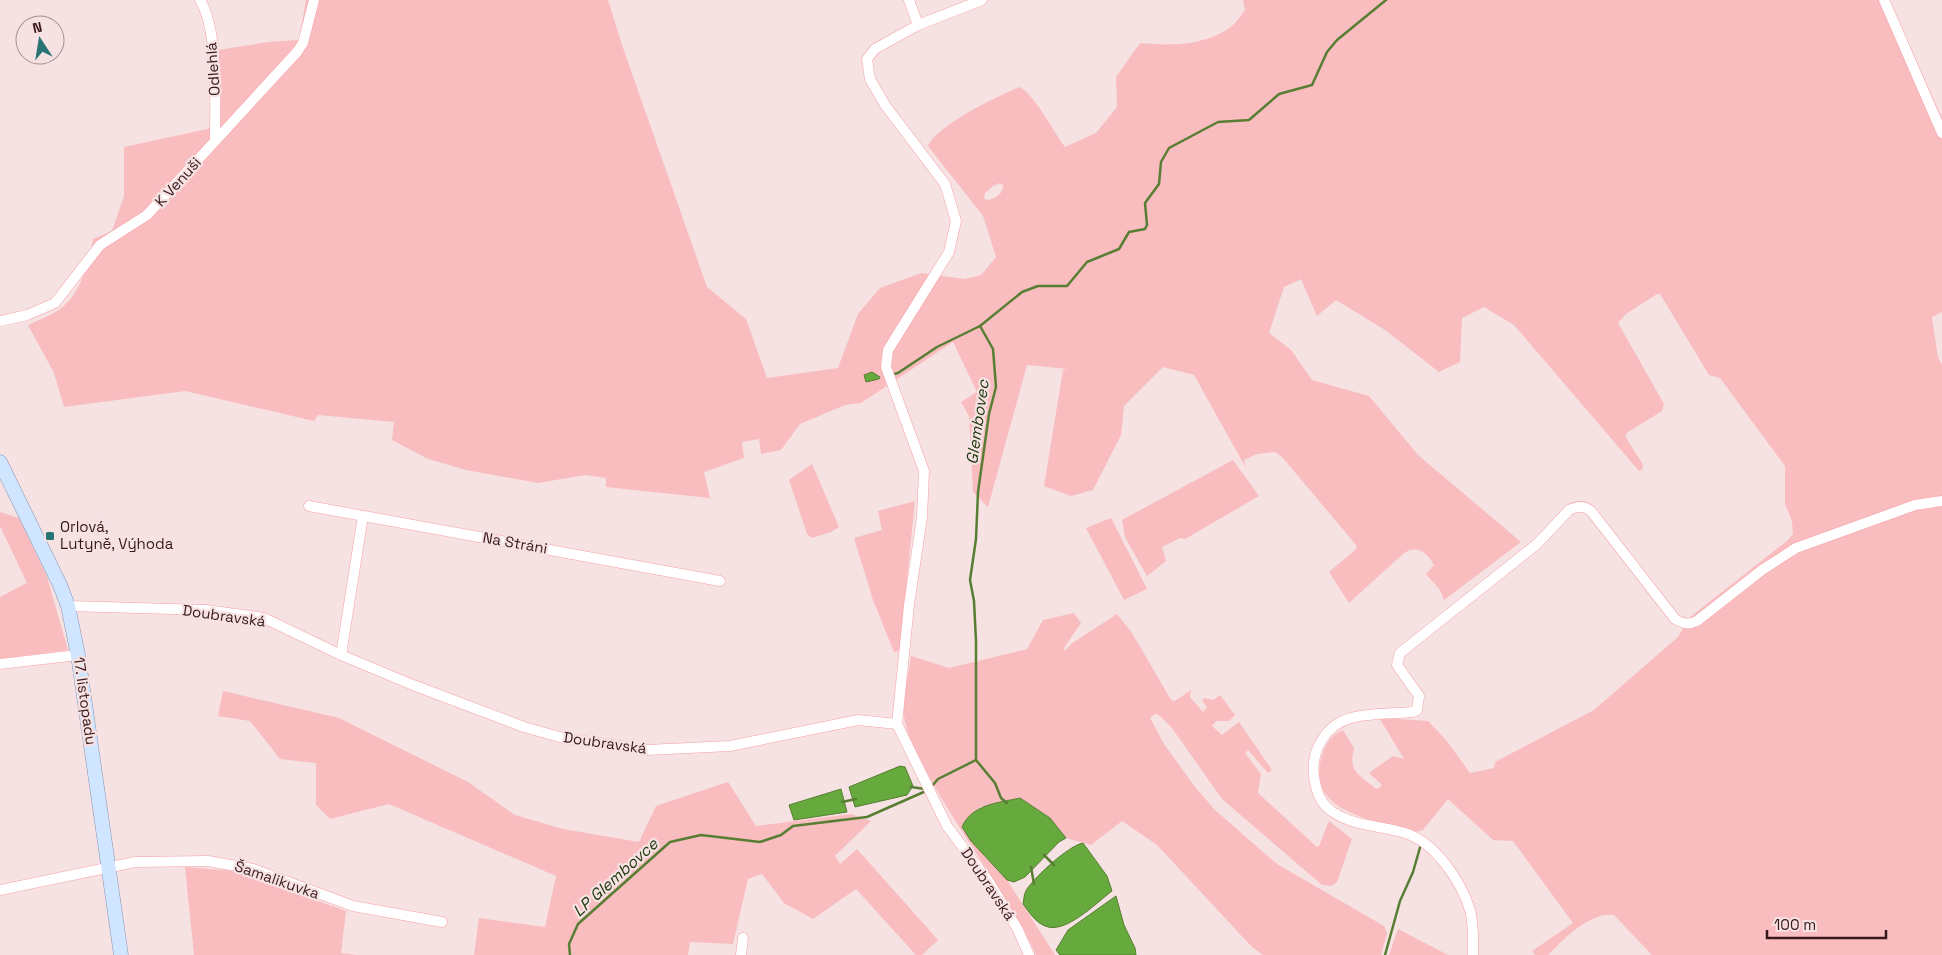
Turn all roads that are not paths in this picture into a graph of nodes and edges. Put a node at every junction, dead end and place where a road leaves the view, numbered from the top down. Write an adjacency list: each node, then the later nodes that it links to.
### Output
1 (200, 0): 8 (street, Odlehlá)
2 (314, 0): 8 (street, K Venuši)
3 (909, 0): 6 (street)
4 (982, 0): 6 (street)
5 (1884, 0): 7 (street)
6 (918, 25): 19 (street)
7 (1942, 133)
8 (215, 140): 9 (street, K Venuši)
9 (0, 321)
10 (0, 462): 15 (main road, 17. listopadu)
11 (1942, 501): 27 (street)
12 (309, 506): 13 (street, Na Stráni)
13 (363, 516): 14 (street, Na Stráni); 17 (street)
14 (720, 581)
15 (68, 606): 16 (main road, 17. listopadu); 17 (street, Doubravská)
16 (78, 655): 18 (street); 20 (main road, 17. listopadu)
17 (341, 655): 19 (street, Doubravská)
18 (0, 664)
19 (897, 724): 26 (street, Doubravská)
20 (109, 869): 21 (street, Šamalikuvka); 22 (street, Šamalikuvka); 24 (main road, 17. listopadu)
21 (0, 890)
22 (442, 922)
23 (743, 938): 25 (street)
24 (121, 955)
25 (741, 955)
26 (1029, 955)
27 (1473, 955)

